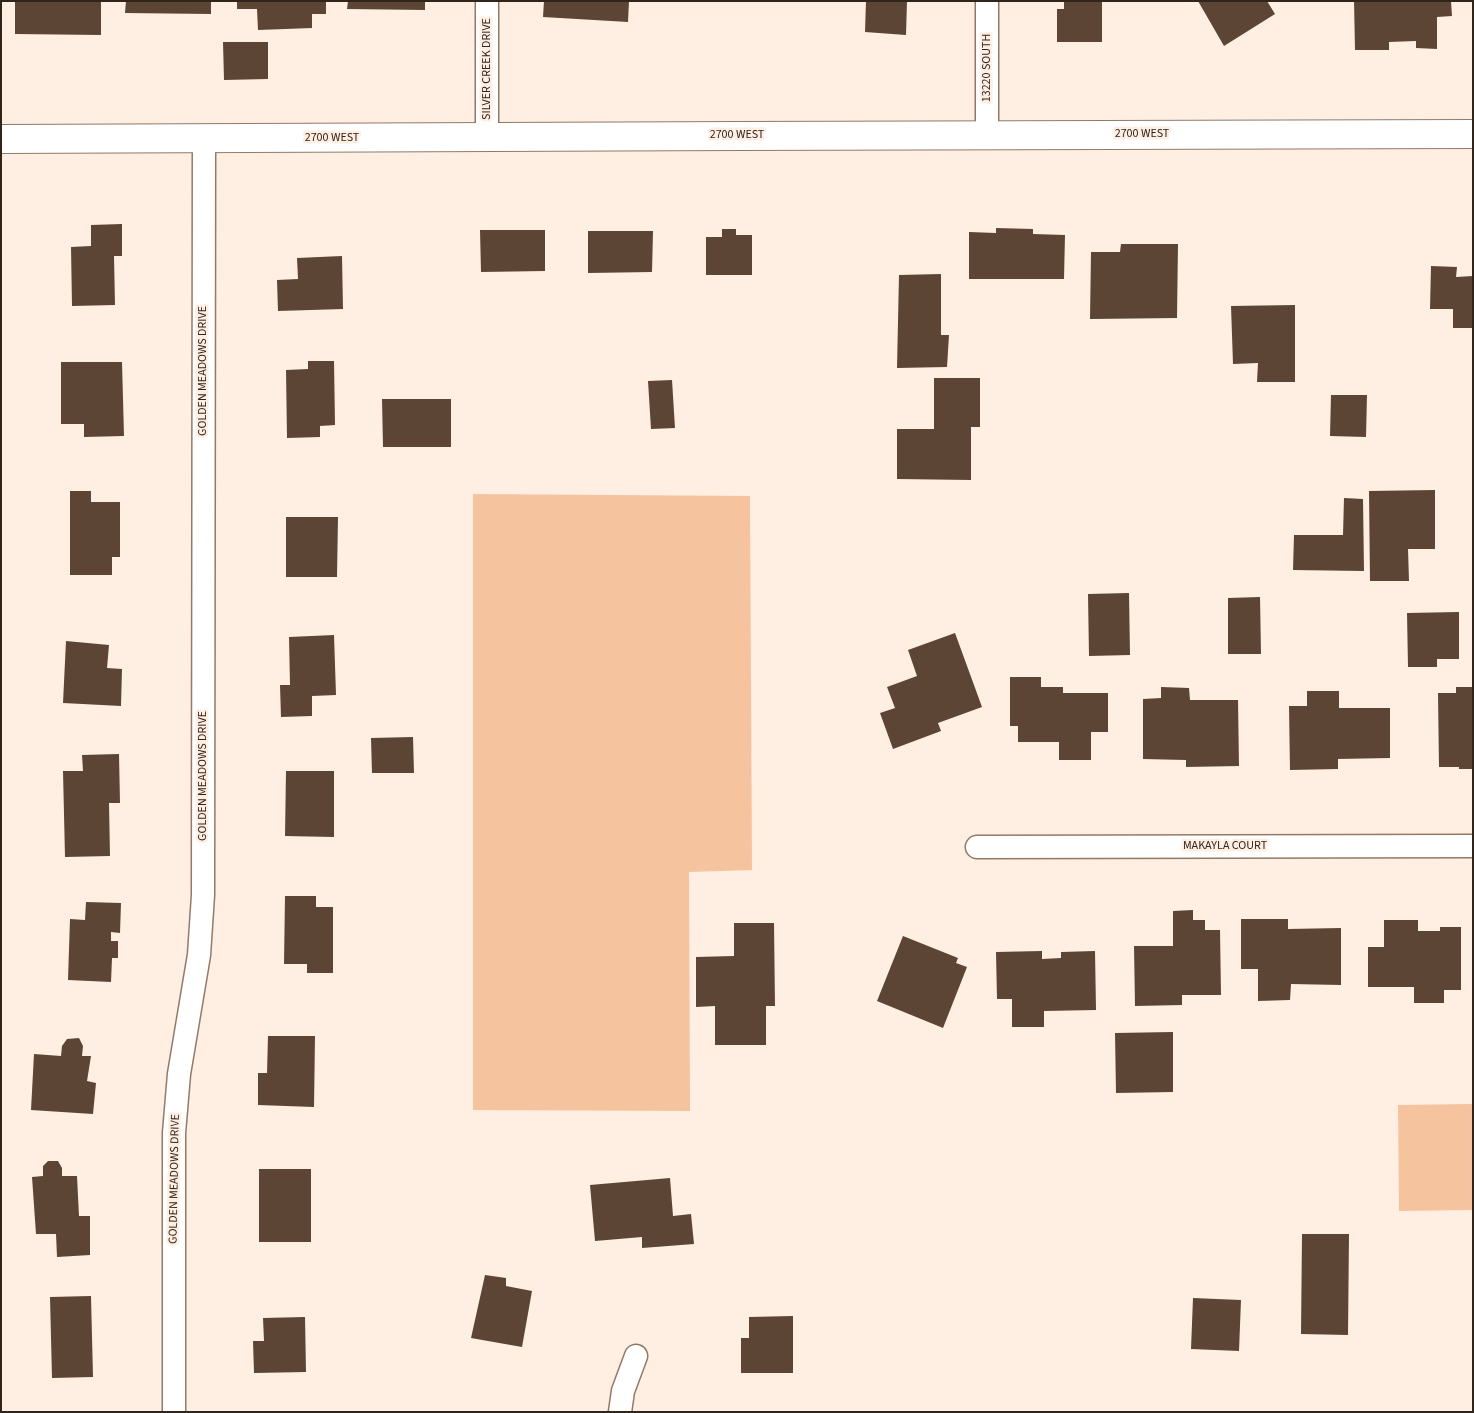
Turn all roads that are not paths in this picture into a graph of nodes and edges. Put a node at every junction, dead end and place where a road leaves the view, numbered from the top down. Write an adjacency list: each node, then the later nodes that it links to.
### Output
1 (487, 1): 6 (street, SILVER CREEK DRIVE)
2 (988, 1): 3 (street, 13220 SOUTH)
3 (987, 134): 4 (main road, 2700 WEST); 6 (main road, 2700 WEST)
4 (1473, 134)
5 (204, 138): 6 (main road, 2700 WEST); 7 (main road, 2700 WEST); 11 (street, GOLDEN MEADOWS DRIVE)
6 (487, 138)
7 (1, 139)
8 (1473, 846): 9 (street, MAKAYLA COURT)
9 (976, 847)
10 (636, 1356): 12 (street)
11 (174, 1412)
12 (620, 1412)

